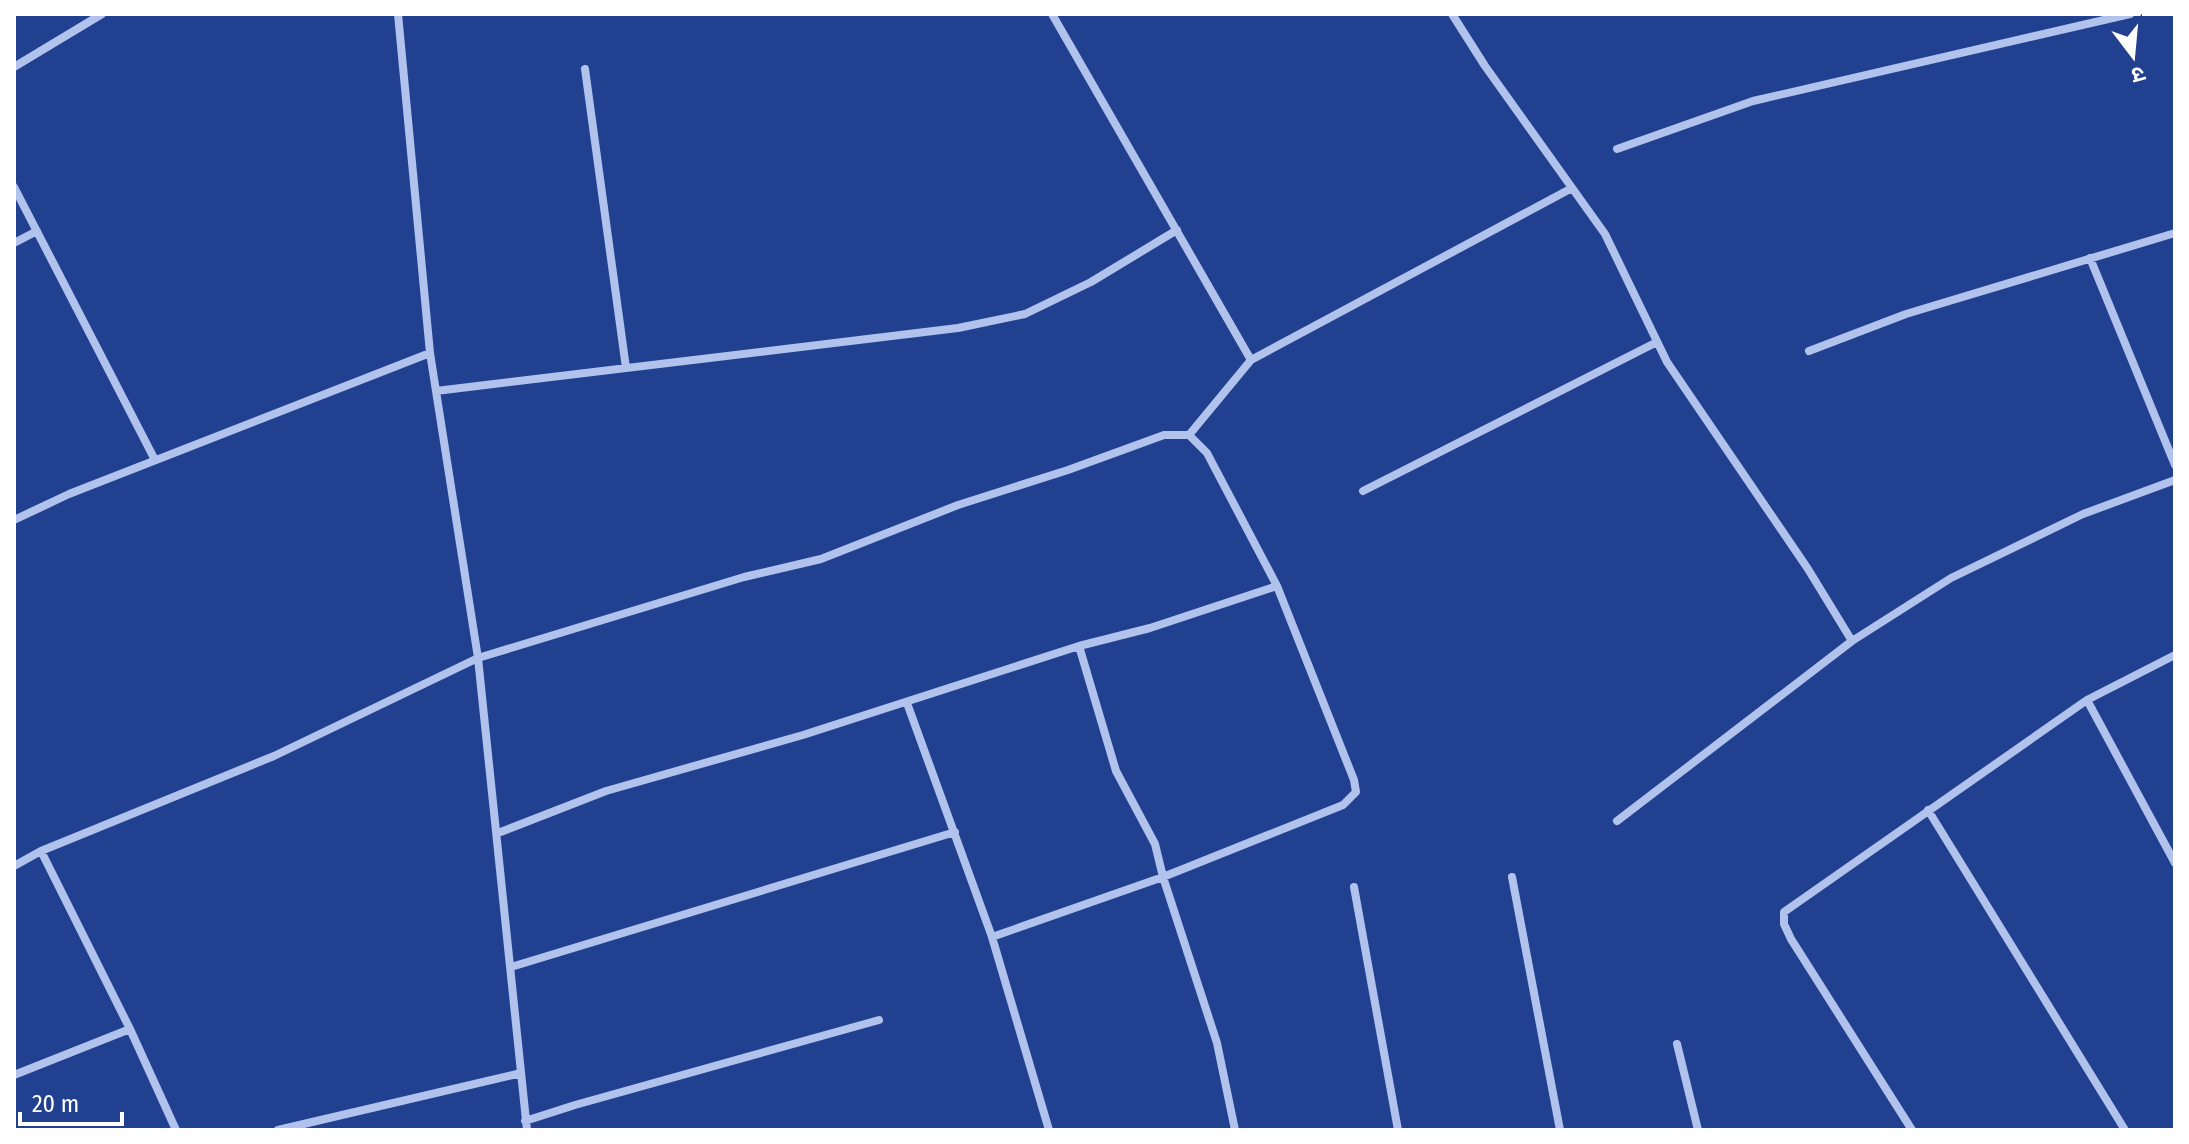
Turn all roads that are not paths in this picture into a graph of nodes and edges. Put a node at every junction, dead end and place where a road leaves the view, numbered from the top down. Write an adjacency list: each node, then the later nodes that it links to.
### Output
1 (102, 14): 6 (street)
2 (398, 14): 18 (street)
3 (1052, 14): 11 (street)
4 (1452, 14): 10 (street)
5 (2130, 14): 8 (street)
6 (14, 67)
7 (585, 69): 20 (street)
8 (1617, 149)
9 (14, 187): 12 (street)
10 (1572, 188): 16 (street); 19 (street)
11 (1177, 230): 19 (street); 20 (street)
12 (37, 231): 14 (street); 23 (street)
13 (2175, 233): 15 (street)
14 (14, 243)
15 (2090, 258): 17 (street); 24 (street)
16 (1657, 342): 26 (street); 29 (street)
17 (1809, 351)
18 (430, 353): 21 (street); 23 (street)
19 (1251, 360): 22 (street)
20 (626, 368): 21 (street)
21 (436, 391): 32 (street)
22 (1189, 435): 28 (street); 32 (street)
23 (155, 460): 27 (street)
24 (2175, 465)
25 (2175, 480): 29 (street)
26 (1363, 491)
27 (14, 520)
28 (1277, 586): 30 (street); 42 (street)
29 (1852, 641): 36 (street)
30 (1079, 646): 34 (street); 42 (street)
31 (2175, 655): 33 (street)
32 (478, 658): 38 (street); 39 (street)
33 (2087, 700): 35 (street); 40 (street)
34 (907, 703): 37 (street); 38 (street)
35 (1928, 810): 60 (street); 61 (street)
36 (1617, 821)
37 (955, 832): 45 (street); 46 (street)
38 (498, 833): 46 (street)
39 (41, 851): 41 (street); 48 (street)
40 (2175, 863)
41 (14, 866)
42 (1163, 877): 45 (street); 56 (street)
43 (1512, 877): 58 (street)
44 (1354, 887): 57 (street)
45 (992, 937): 55 (street)
46 (511, 967): 50 (street)
47 (879, 1020): 52 (street)
48 (130, 1029): 51 (street); 53 (street)
49 (1677, 1044): 59 (street)
50 (521, 1073): 52 (street); 54 (street)
51 (14, 1075)
52 (526, 1126)
53 (176, 1130)
54 (278, 1130)
55 (1049, 1130)
56 (1235, 1130)
57 (1398, 1130)
58 (1560, 1130)
59 (1698, 1130)
60 (1912, 1130)
61 (2125, 1130)

